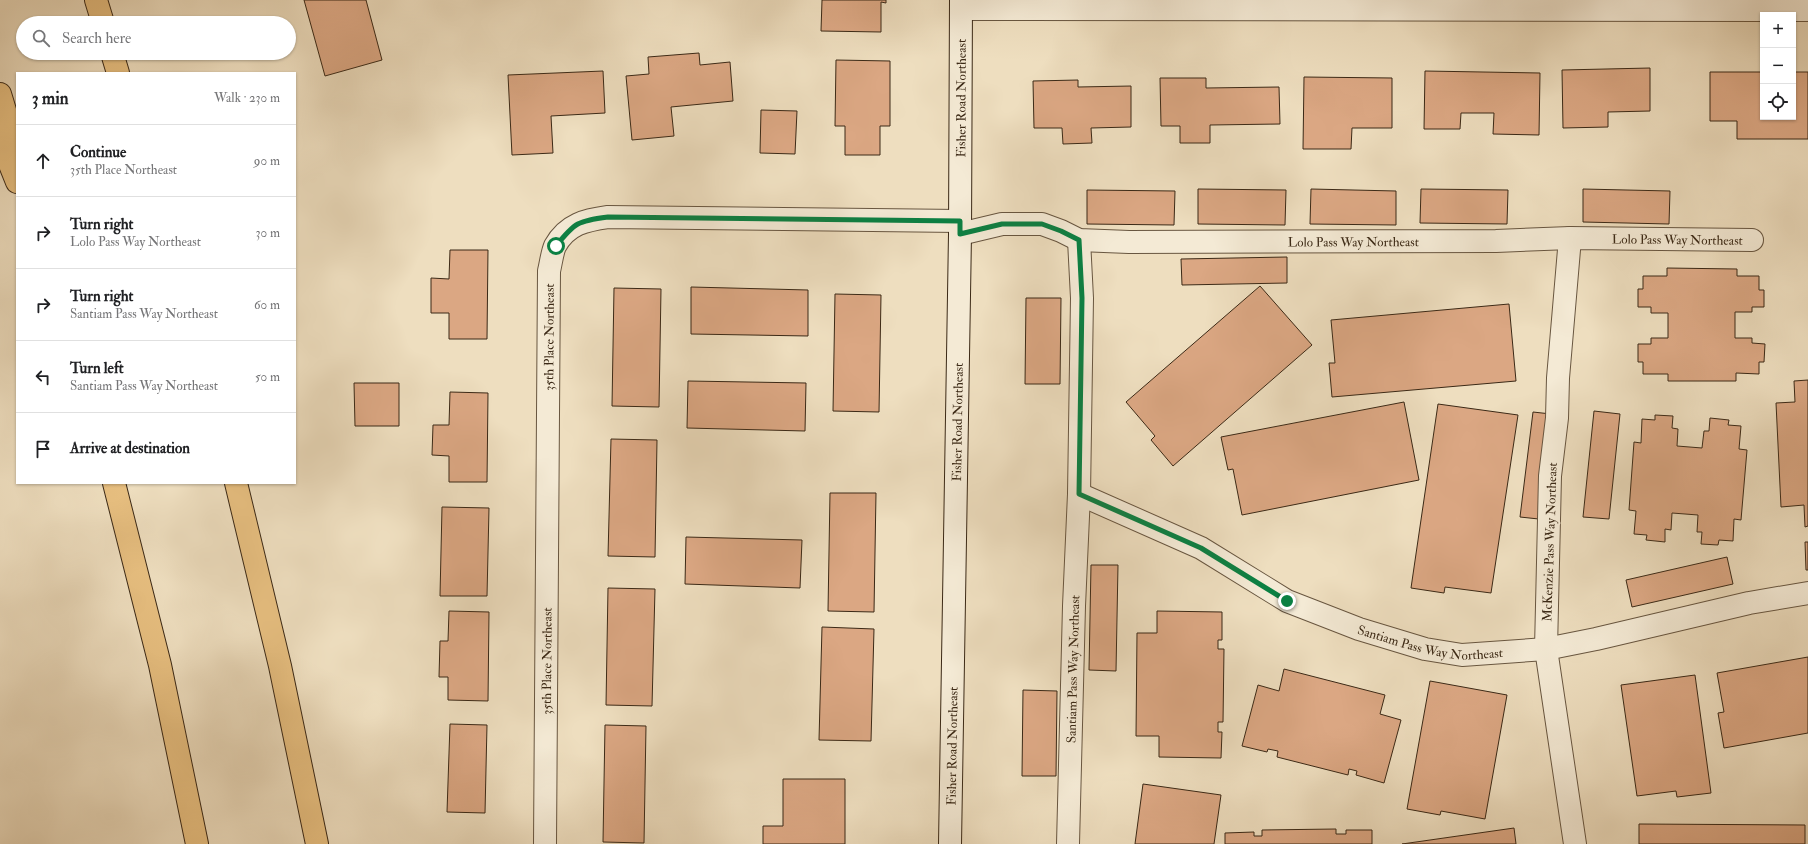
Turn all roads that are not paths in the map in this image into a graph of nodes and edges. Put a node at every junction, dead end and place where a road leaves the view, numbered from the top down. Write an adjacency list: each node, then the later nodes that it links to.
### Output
1 (96, 0): 4 (highway)
2 (961, 4): 3 (street); 11 (street, Fisher Road Northeast)
3 (1808, 10)
4 (101, 16)
5 (114, 60): 6 (highway)
6 (118, 72)
7 (0, 94): 9 (highway)
8 (0, 140): 10 (highway)
9 (16, 147)
10 (16, 180)
11 (960, 227): 13 (street, Lolo Pass Way Northeast); 22 (street, 35th Place Northeast); 23 (street, Fisher Road Northeast)
12 (1570, 238): 13 (street, Lolo Pass Way Northeast); 14 (street, Lolo Pass Way Northeast); 19 (street, McKenzie Pass Way Northeast)
13 (1079, 240): 17 (street, Santiam Pass Way Northeast)
14 (1752, 240)
15 (114, 484): 20 (highway)
16 (236, 484): 21 (highway)
17 (1079, 494): 19 (street, Santiam Pass Way Northeast); 24 (street, Santiam Pass Way Northeast)
18 (1808, 593): 19 (street, Santiam Pass Way Northeast)
19 (1546, 649): 25 (street, McKenzie Pass Way Northeast)
20 (197, 844)
21 (317, 844)
22 (544, 844)
23 (950, 844)
24 (1068, 844)
25 (1575, 844)

